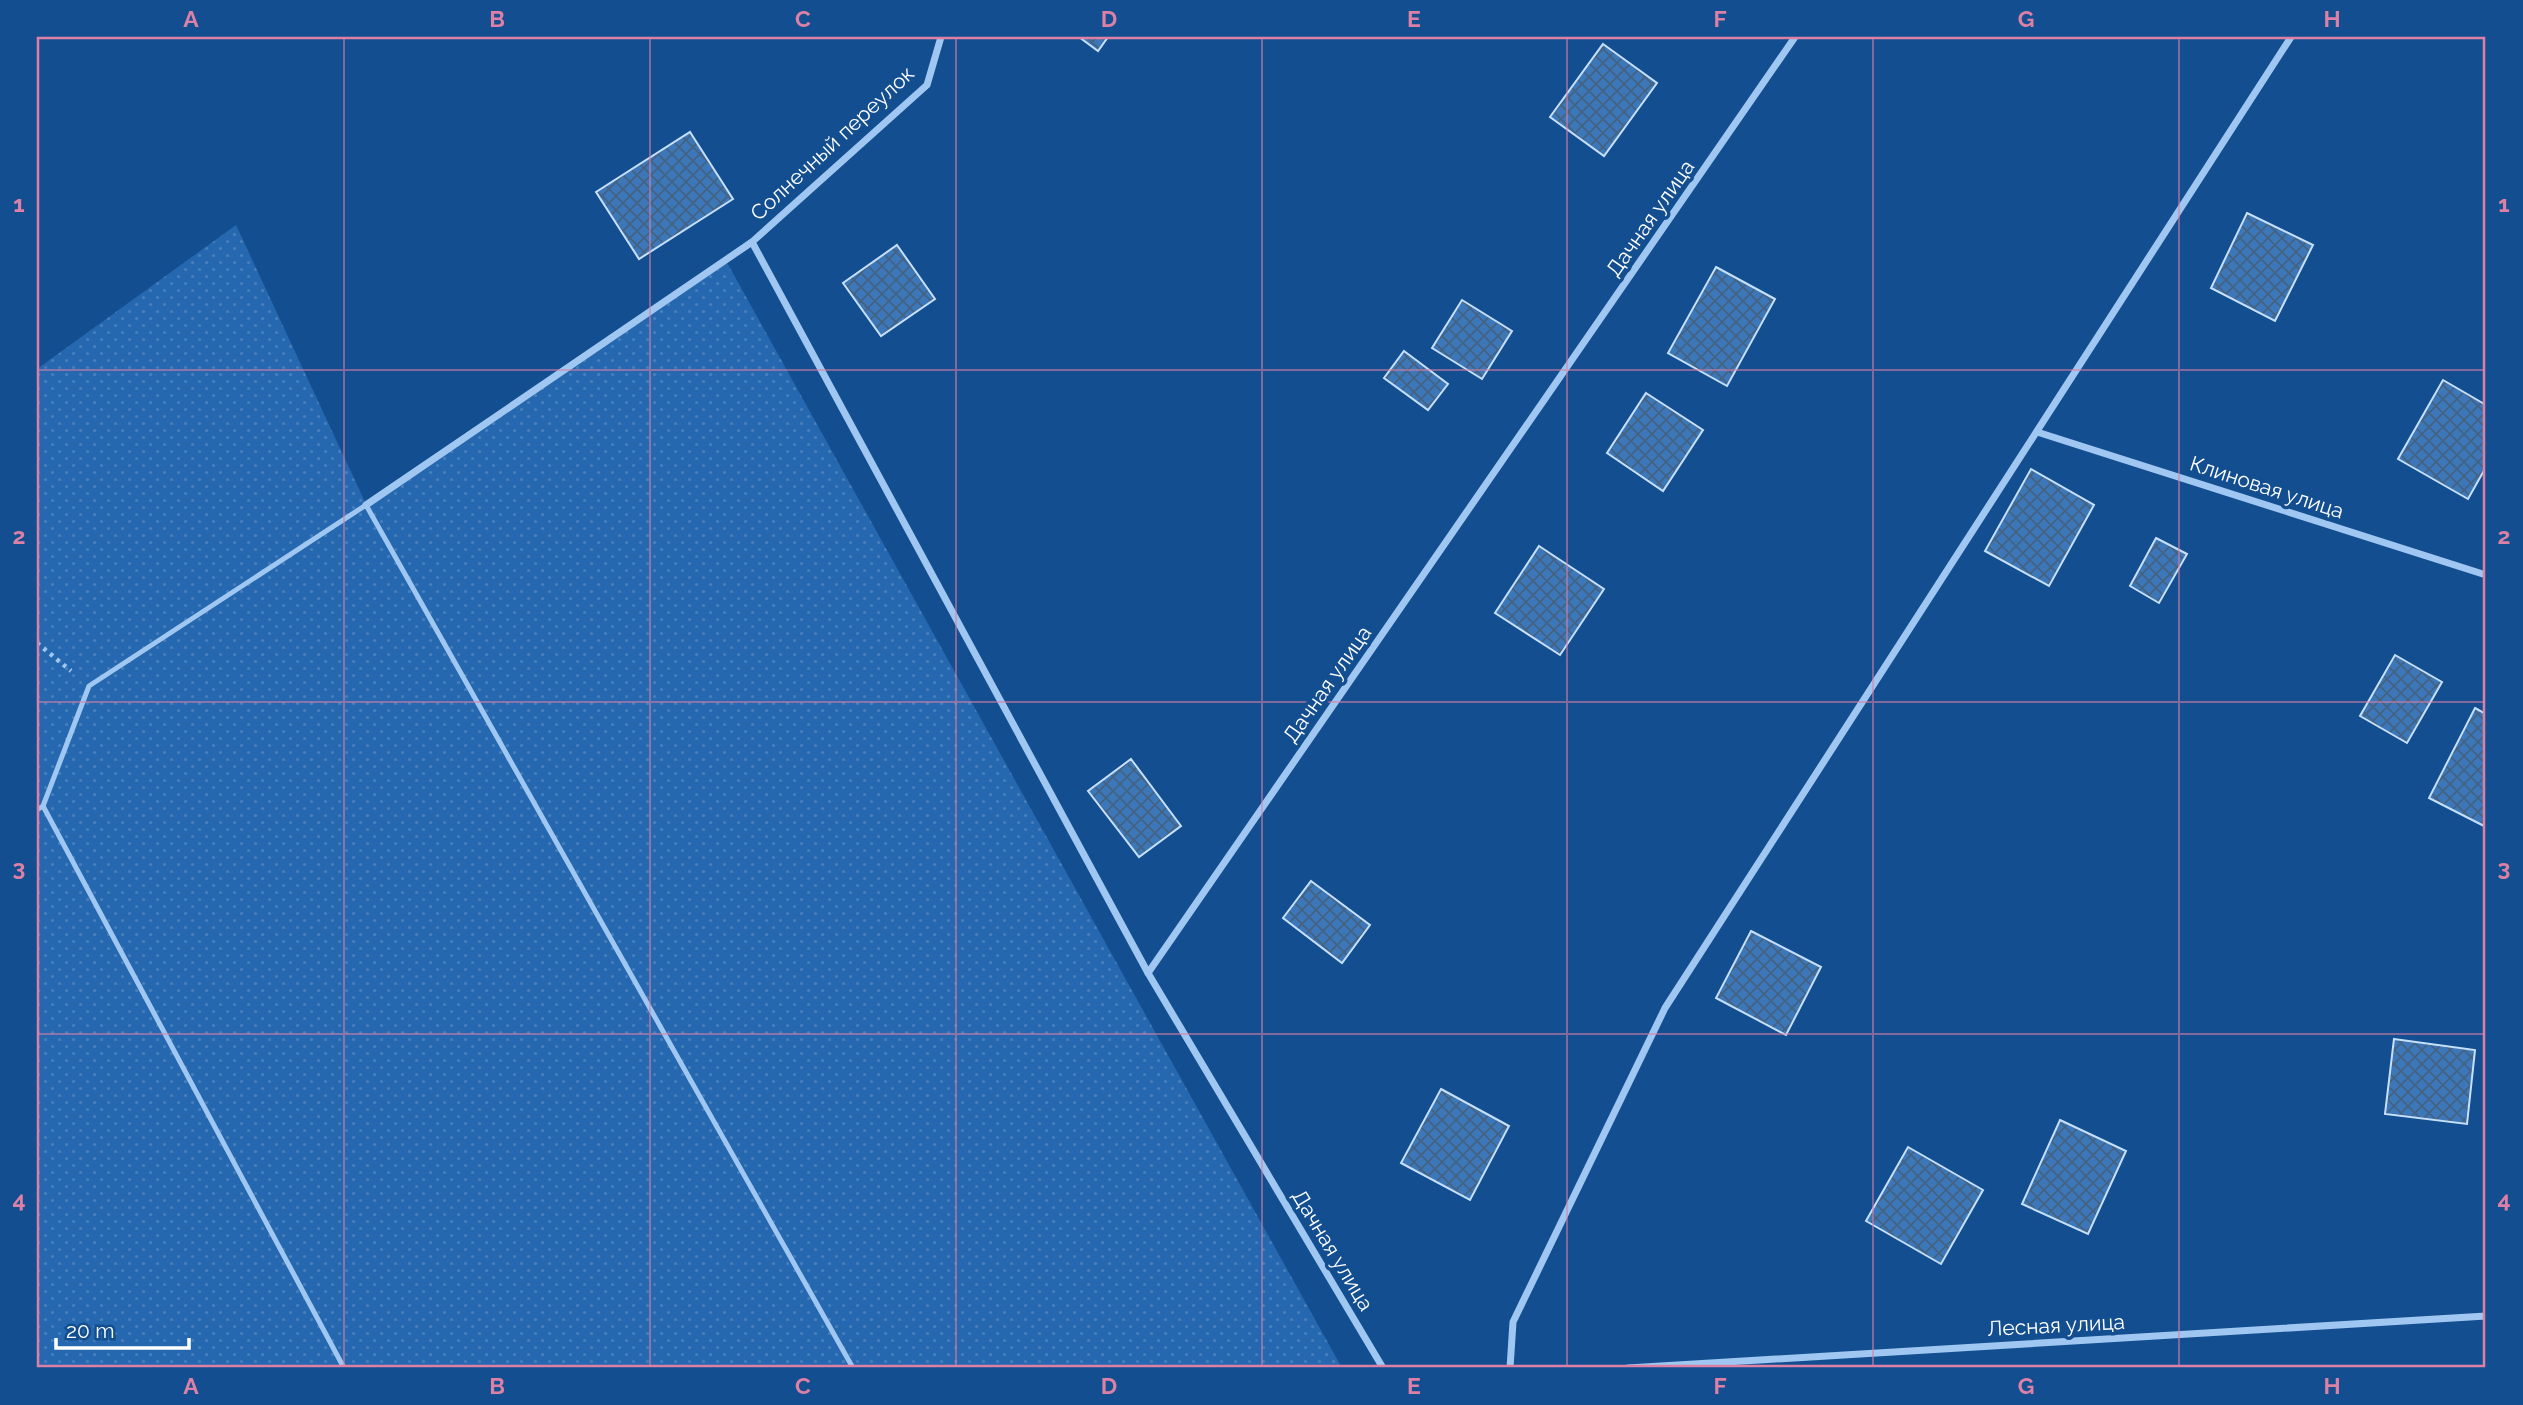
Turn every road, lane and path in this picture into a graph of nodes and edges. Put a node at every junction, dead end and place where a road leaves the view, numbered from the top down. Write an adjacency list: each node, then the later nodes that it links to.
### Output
1 (941, 37): 4 (street, Солнечный переулок)
2 (1796, 37): 12 (street, Дачная улица)
3 (2291, 37): 5 (street)
4 (752, 242): 6 (street, Солнечный переулок); 12 (street)
5 (2037, 432): 7 (street, Клиновая улица); 17 (street)
6 (366, 505): 9 (lane); 15 (lane)
7 (2486, 575)
8 (37, 643): 9 (path)
9 (89, 685): 10 (lane)
10 (43, 806): 11 (lane); 14 (lane)
11 (37, 810)
12 (1148, 973): 16 (street, Дачная улица)
13 (2486, 1317): 18 (street, Лесная улица)
14 (344, 1368)
15 (853, 1368)
16 (1383, 1368)
17 (1510, 1368)
18 (1628, 1368)

